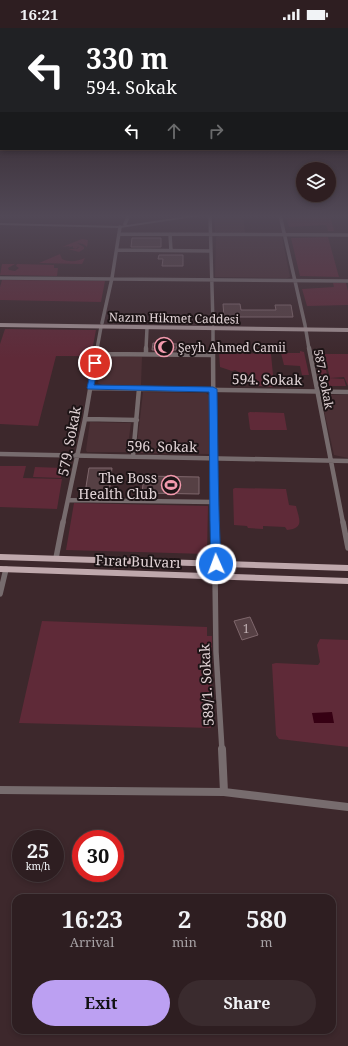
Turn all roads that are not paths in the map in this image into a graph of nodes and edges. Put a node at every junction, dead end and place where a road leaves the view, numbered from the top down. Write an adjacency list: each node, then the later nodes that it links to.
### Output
1 (115, 263): 5 (street, 579. Sokak)
2 (211, 263): 6 (street)
3 (290, 263): 7 (street, 587. Sokak)
4 (0, 278): 5 (street)
5 (112, 278): 6 (street); 11 (street, 579. Sokak)
6 (211, 280): 7 (street); 12 (street)
7 (294, 280): 8 (street); 15 (street, 587. Sokak)
8 (348, 281)
9 (0, 322): 11 (main road, Nazım Hikmet Caddesi)
10 (0, 325): 11 (main road, Nazım Hikmet Caddesi)
11 (102, 325): 12 (main road, Nazım Hikmet Caddesi); 14 (main road, Nazım Hikmet Caddesi); 17 (street, 579. Sokak)
12 (213, 326): 14 (main road, Nazım Hikmet Caddesi); 15 (main road, Nazım Hikmet Caddesi); 19 (street)
13 (348, 326): 15 (main road, Nazım Hikmet Caddesi)
14 (147, 328): 18 (street)
15 (305, 328): 16 (main road, Nazım Hikmet Caddesi); 23 (street, 587. Sokak)
16 (348, 330)
17 (97, 354): 18 (street); 20 (street, 579. Sokak)
18 (146, 354): 19 (street)
19 (213, 355): 22 (street)
20 (90, 388): 21 (street, 594. Sokak); 25 (street, 579. Sokak)
21 (139, 388): 22 (street, 594. Sokak); 26 (street)
22 (213, 389): 23 (street, 594. Sokak); 30 (street)
23 (316, 391): 24 (street, 594. Sokak); 31 (street, 587. Sokak)
24 (348, 392)
25 (84, 419): 26 (street); 28 (street, 579. Sokak)
26 (137, 420): 29 (street)
27 (0, 454): 28 (street, 596. Sokak)
28 (76, 456): 29 (street, 596. Sokak); 33 (street, 579. Sokak)
29 (133, 456): 30 (street, 596. Sokak)
30 (215, 459): 31 (street, 596. Sokak); 34 (street)
31 (330, 461): 32 (street, 596. Sokak); 35 (street, 587. Sokak)
32 (348, 461)
33 (69, 500): 34 (street); 37 (street, 579. Sokak)
34 (213, 502): 38 (street)
35 (348, 548)
36 (0, 557): 37 (main road, Fırat Bulvarı)
37 (56, 558): 38 (main road, Fırat Bulvarı)
38 (216, 564): 39 (main road, Fırat Bulvarı)
39 (348, 568)
40 (3, 569): 41 (main road, Fırat Bulvarı); 43 (street)
41 (215, 576): 42 (main road, Fırat Bulvarı); 45 (street, 589/1. Sokak)
42 (348, 581)
43 (0, 594)
44 (0, 790): 45 (street)
45 (224, 792): 46 (street)
46 (348, 807)

